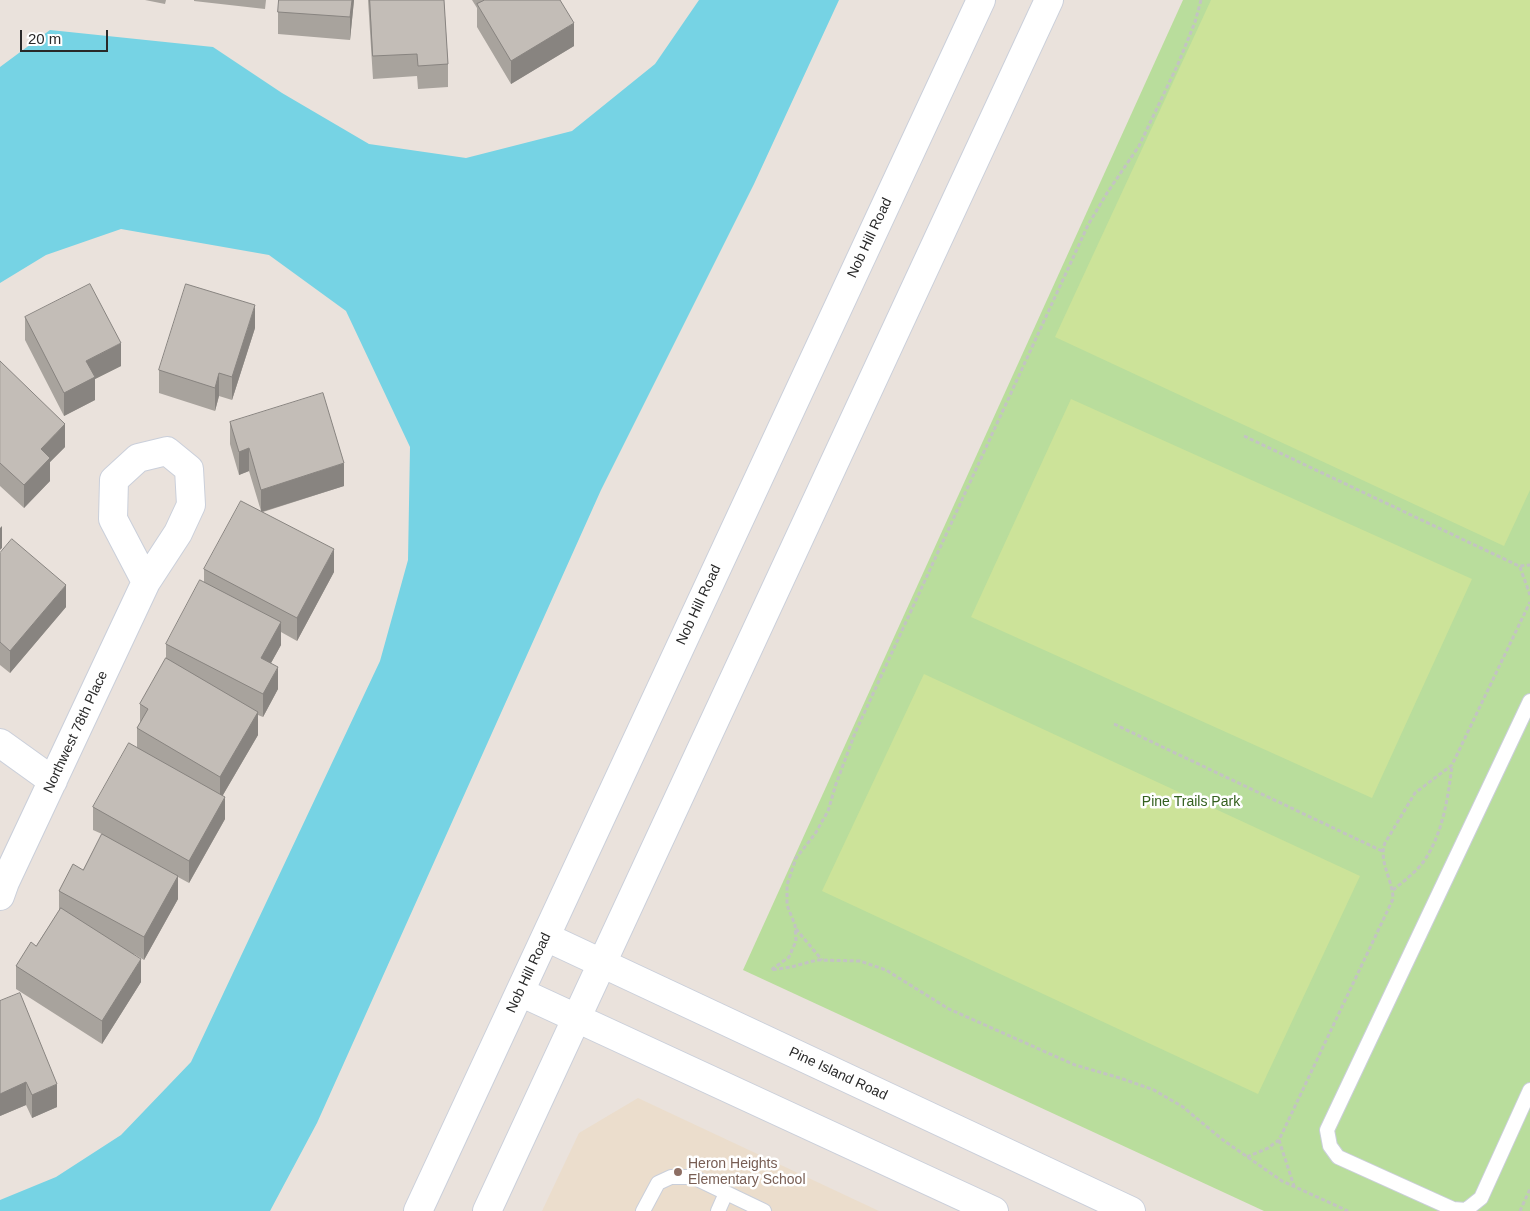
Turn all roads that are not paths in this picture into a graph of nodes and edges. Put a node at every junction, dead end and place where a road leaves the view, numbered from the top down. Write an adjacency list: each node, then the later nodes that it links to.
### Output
1 (981, 0): 8 (main road, Nob Hill Road)
2 (1049, 0): 9 (main road)
3 (146, 582): 6 (main road, Northwest 78th Place)
4 (1530, 701): 12 (lane)
5 (0, 743): 6 (main road)
6 (53, 781): 7 (main road, Northwest 78th Place)
7 (2, 887)
8 (546, 937): 9 (main road, Pine Island Road); 10 (main road, Nob Hill Road)
9 (602, 964): 11 (main road); 20 (main road, Pine Island Road)
10 (520, 992): 11 (main road); 14 (main road, Nob Hill Road)
11 (576, 1018): 15 (main road); 19 (main road)
12 (1530, 1090)
13 (726, 1193): 16 (lane); 17 (lane); 18 (lane)
14 (418, 1211)
15 (487, 1211)
16 (642, 1211)
17 (718, 1211)
18 (764, 1211)
19 (994, 1211)
20 (1130, 1211)

